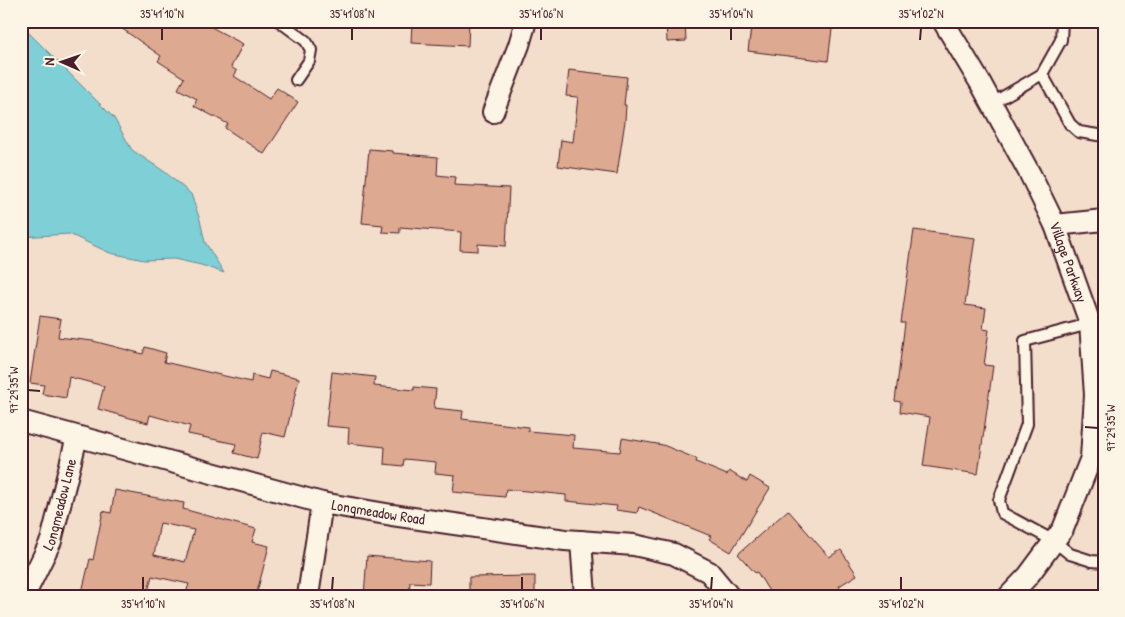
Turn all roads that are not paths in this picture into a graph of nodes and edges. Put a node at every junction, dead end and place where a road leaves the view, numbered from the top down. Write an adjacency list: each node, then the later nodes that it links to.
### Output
1 (279, 21): 6 (lane)
2 (526, 21): 8 (street)
3 (943, 21): 7 (street, Village Parkway)
4 (1062, 21): 5 (lane)
5 (1042, 74): 7 (lane); 9 (lane)
6 (296, 80)
7 (991, 104): 11 (street, Village Parkway)
8 (494, 112)
9 (1104, 136)
10 (1104, 220): 11 (street)
11 (1055, 225): 12 (street, Village Parkway)
12 (1097, 321): 17 (street, Village Parkway); 17 (lane)
13 (21, 421): 14 (street, Longmeadow Road)
14 (76, 437): 15 (street, Longmeadow Road); 19 (street, Longmeadow Lane)
15 (322, 503): 16 (street, Longmeadow Road); 20 (street)
16 (580, 541): 21 (street); 22 (street, Longmeadow Road)
17 (1054, 541): 18 (lane); 23 (street, Village Parkway)
18 (1104, 562)
19 (22, 596)
20 (308, 596)
21 (586, 596)
22 (729, 596)
23 (1009, 596)

